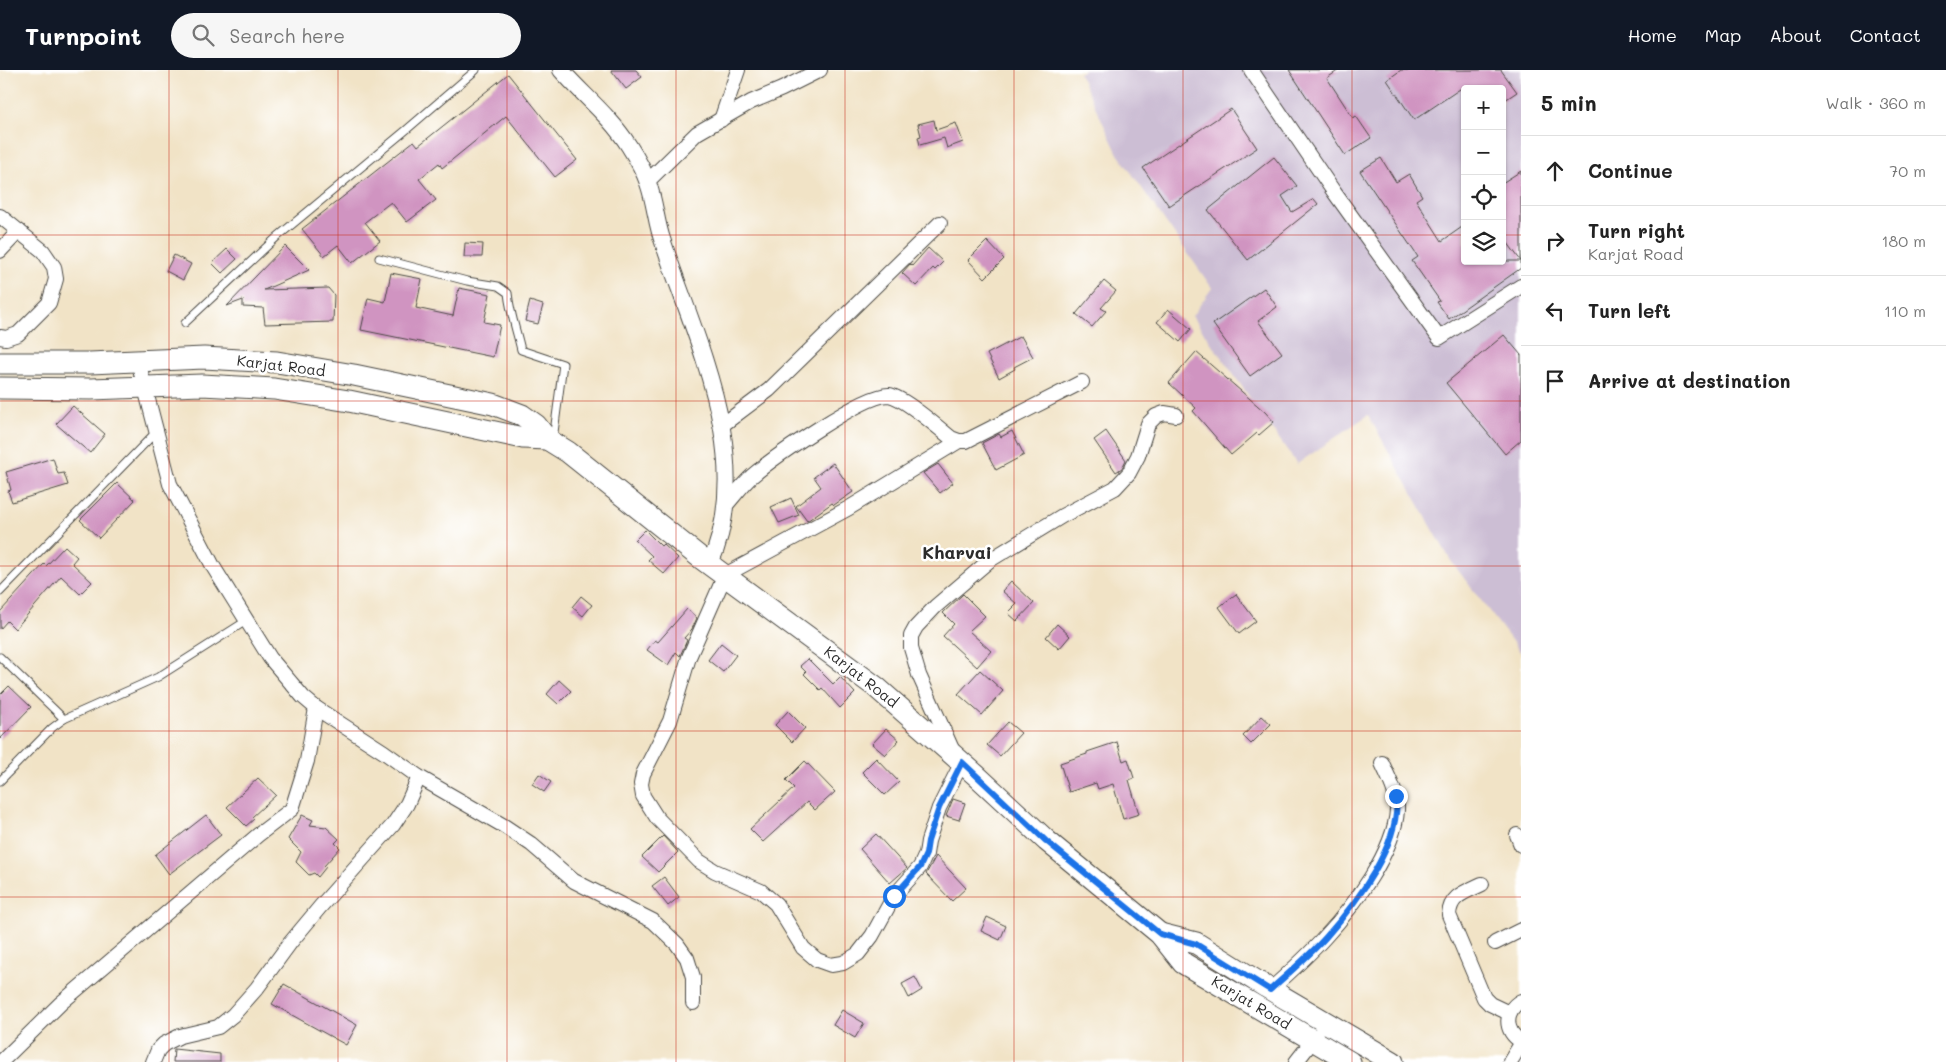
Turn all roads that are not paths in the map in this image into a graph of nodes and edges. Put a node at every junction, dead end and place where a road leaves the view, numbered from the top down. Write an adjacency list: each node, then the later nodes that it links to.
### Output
1 (476, 70): 14 (lane)
2 (561, 70): 7 (street)
3 (738, 70): 6 (street)
4 (820, 70): 6 (street)
5 (1251, 70): 13 (street)
6 (721, 120): 7 (street)
7 (648, 182): 22 (street)
8 (0, 216): 10 (street)
9 (940, 223): 22 (street)
10 (19, 231): 11 (street); 15 (street)
11 (0, 251)
12 (379, 258): 24 (lane)
13 (1521, 286)
14 (185, 322)
15 (0, 337)
16 (138, 361): 17 (main road, Karjat Road); 19 (street); 24 (main road, Karjat Road)
17 (0, 363)
18 (1082, 382): 25 (street)
19 (145, 387): 20 (main road, Karjat Road); 23 (street); 24 (main road, Karjat Road)
20 (0, 388)
21 (1176, 415): 33 (street)
22 (721, 426): 26 (street)
23 (156, 432): 28 (lane); 29 (street)
24 (550, 441): 27 (main road, Karjat Road)
25 (959, 441): 26 (street); 27 (street)
26 (727, 504): 27 (street)
27 (718, 570): 33 (main road, Karjat Road); 33 (street)
28 (0, 592)
29 (246, 621): 31 (street); 32 (lane)
30 (0, 658): 32 (lane)
31 (316, 708): 35 (street); 50 (street)
32 (64, 719): 36 (lane)
33 (958, 759): 39 (main road, Karjat Road)
34 (1382, 763): 41 (street)
35 (419, 777): 43 (street); 51 (street)
36 (0, 781)
37 (1482, 884): 44 (street)
38 (1521, 930): 40 (street)
39 (1160, 934): 41 (main road, Karjat Road); 47 (main road, Karjat Road)
40 (1495, 943)
41 (1270, 990): 45 (main road, Karjat Road)
42 (1521, 1001): 44 (street)
43 (693, 1003)
44 (1510, 1013): 48 (street)
45 (1325, 1023): 46 (main road, Karjat Road); 47 (street)
46 (1348, 1036): 49 (street); 53 (main road, Karjat Road)
47 (1313, 1040): 49 (main road, Karjat Road); 52 (street)
48 (1521, 1042): 54 (street)
49 (1339, 1059)
50 (1, 1062)
51 (153, 1062)
52 (1296, 1062)
53 (1393, 1062)
54 (1510, 1062)

